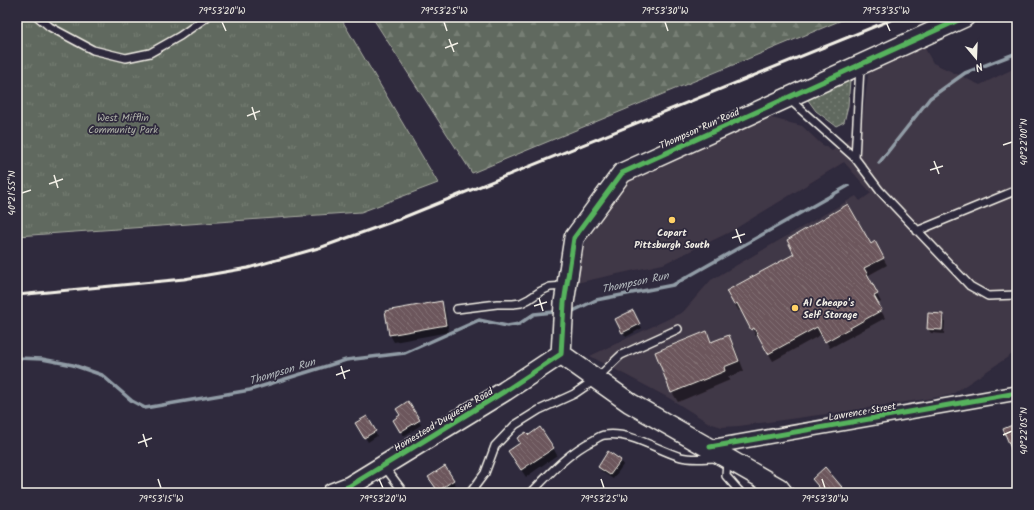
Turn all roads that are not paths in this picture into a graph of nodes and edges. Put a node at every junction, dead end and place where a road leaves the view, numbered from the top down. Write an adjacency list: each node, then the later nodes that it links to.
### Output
1 (38, 17): 2 (lane)
2 (207, 17)
3 (965, 17): 4 (street, Thompson Run Road)
4 (860, 64): 5 (street, Thompson Run Road); 6 (lane)
5 (787, 98): 6 (lane); 9 (street, Thompson Run Road)
6 (855, 158): 8 (lane)
7 (1017, 190): 8 (lane)
8 (917, 231): 10 (lane)
9 (567, 286): 11 (lane); 13 (street, Thompson Run Road)
10 (1017, 295)
11 (457, 309)
12 (678, 329): 14 (lane)
13 (561, 354): 14 (street); 18 (street, Homestead Duquesne Road)
14 (596, 379): 16 (street); 21 (lane)
15 (1017, 393): 16 (street, Lawrence Street)
16 (710, 448): 17 (street)
17 (727, 457): 22 (lane); 23 (lane); 24 (street)
18 (384, 466): 19 (street, Homestead Duquesne Road); 20 (lane)
19 (332, 493)
20 (404, 493)
21 (470, 493)
22 (531, 493)
23 (741, 493)
24 (783, 493)

